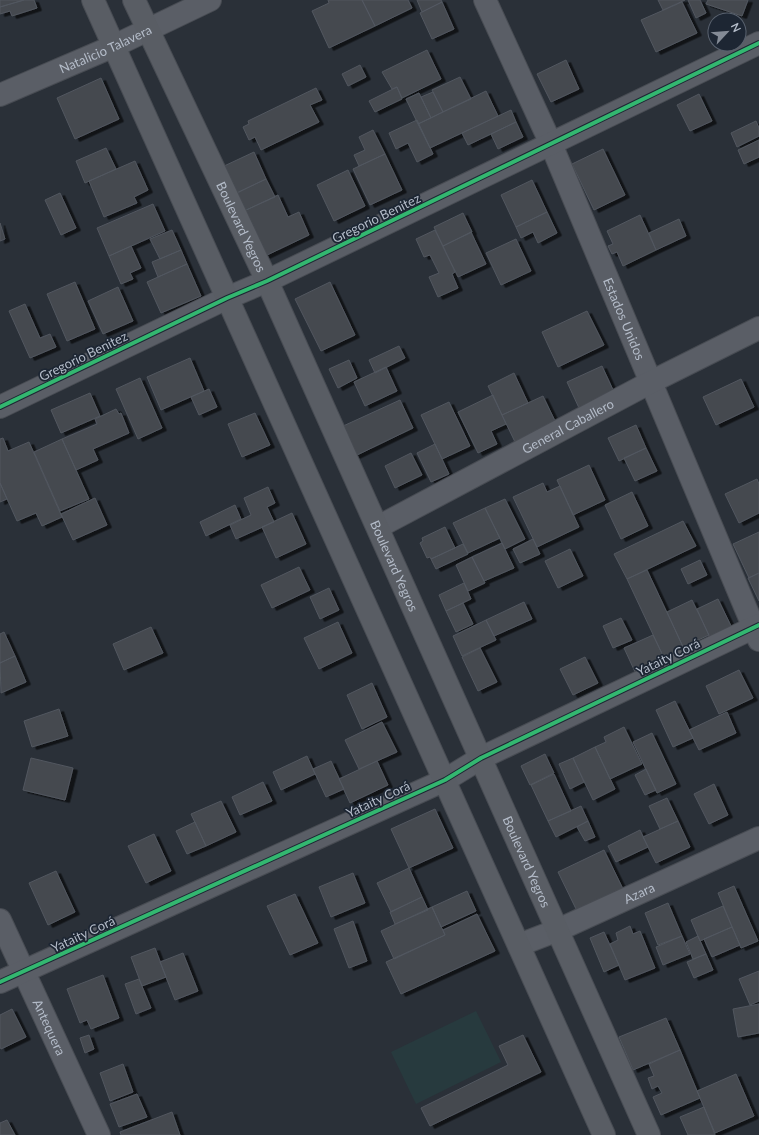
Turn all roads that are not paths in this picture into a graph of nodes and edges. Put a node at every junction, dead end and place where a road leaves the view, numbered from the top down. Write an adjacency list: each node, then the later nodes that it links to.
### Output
1 (93, 0): 7 (main road)
2 (134, 0): 5 (main road, Boulevard Yegros)
3 (210, 0): 5 (street, Natalicio Talavera)
4 (485, 0): 9 (street, Estados Unidos)
5 (148, 30): 7 (street, Natalicio Talavera); 10 (main road, Boulevard Yegros)
6 (759, 43): 9 (street, Gregorio Benitez)
7 (114, 46): 8 (street, Natalicio Talavera); 11 (main road)
8 (0, 95)
9 (551, 144): 10 (street, Gregorio Benitez); 13 (street, Estados Unidos)
10 (268, 281): 11 (street, Gregorio Benitez); 15 (main road, Boulevard Yegros)
11 (227, 298): 14 (street, Gregorio Benitez); 18 (main road)
12 (759, 328): 13 (street, General Caballero)
13 (651, 382): 15 (street, General Caballero); 16 (street, Estados Unidos)
14 (0, 406)
15 (378, 528): 17 (main road, Boulevard Yegros)
16 (757, 631): 17 (street, Yataity Corá)
17 (481, 758): 18 (street, Yataity Corá); 21 (main road, Boulevard Yegros)
18 (445, 780): 22 (main road); 23 (street, Yataity Corá)
19 (759, 838): 21 (street, Azara)
20 (0, 920): 23 (street, Antequera)
21 (558, 930): 22 (street, Azara); 27 (main road, Boulevard Yegros)
22 (519, 945): 26 (main road)
23 (24, 972): 24 (street, Yataity Corá); 25 (street, Antequera)
24 (0, 982)
25 (99, 1135)
26 (604, 1135)
27 (649, 1135)

